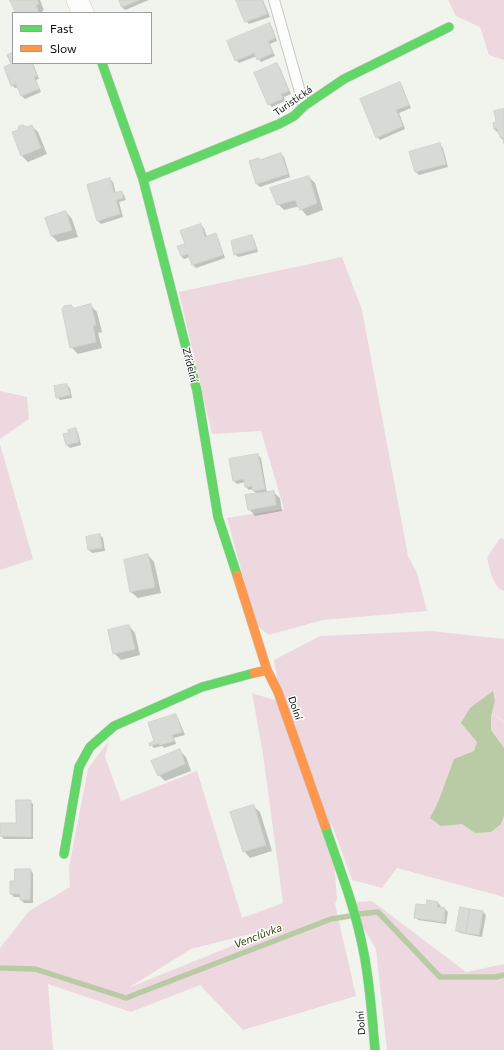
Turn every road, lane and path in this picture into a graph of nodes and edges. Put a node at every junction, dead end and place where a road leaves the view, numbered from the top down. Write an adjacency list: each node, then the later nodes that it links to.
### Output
1 (78, 0): 3 (street)
2 (274, 0): 6 (lane)
3 (83, 12)
4 (449, 27): 6 (street, Turistická)
5 (102, 64): 7 (street, Zřídelní)
6 (304, 106): 7 (street, Turistická)
7 (143, 179): 8 (street, Zřídelní)
8 (267, 670): 9 (street); 10 (street, Dolní)
9 (64, 854)
10 (374, 1050)

